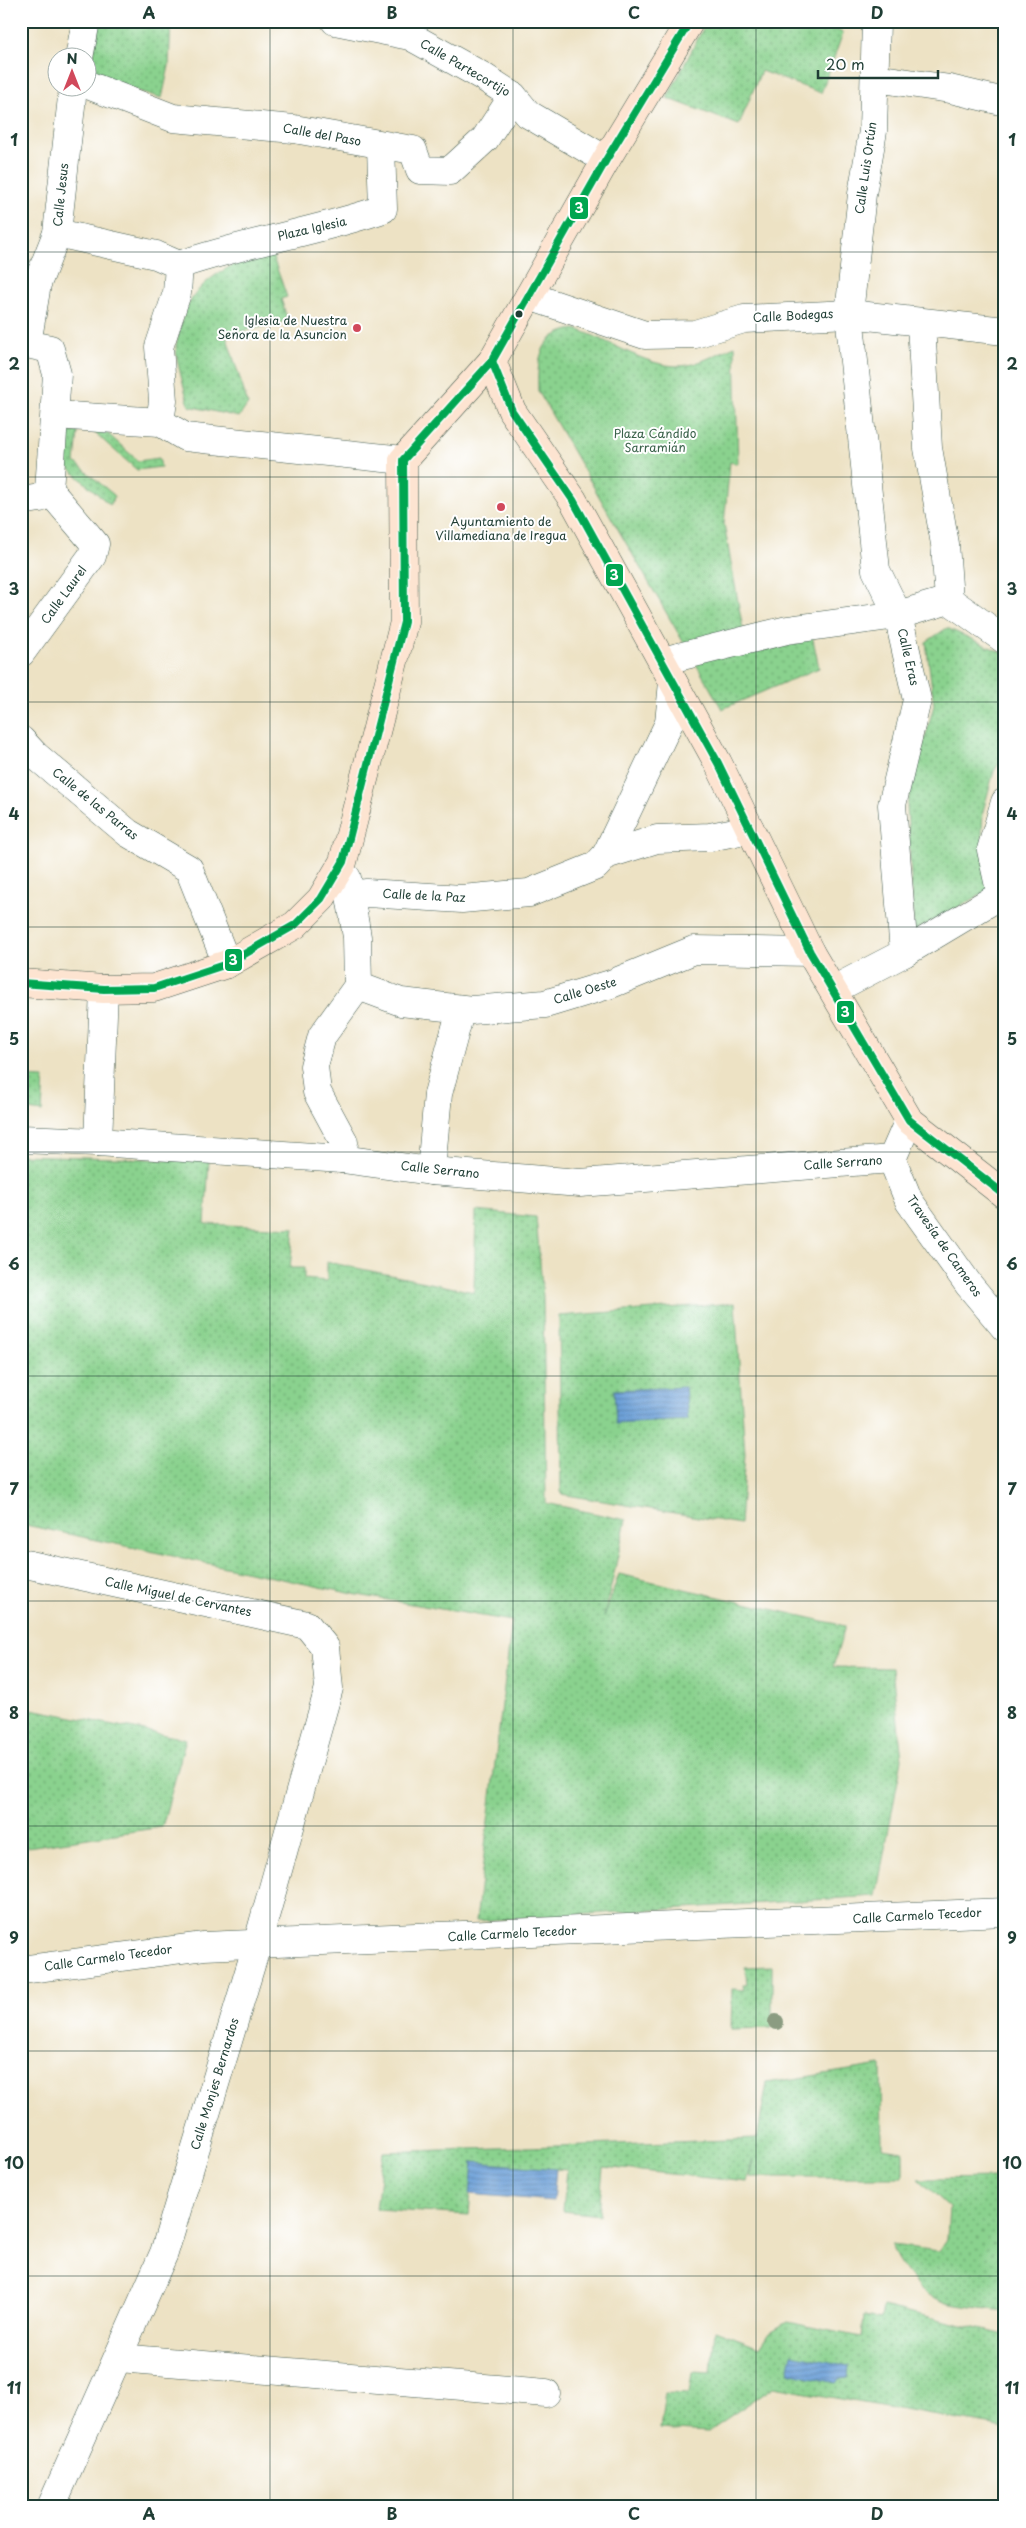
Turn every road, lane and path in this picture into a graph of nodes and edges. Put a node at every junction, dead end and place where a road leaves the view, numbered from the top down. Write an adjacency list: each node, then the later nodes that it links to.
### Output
1 (86, 21): 5 (street)
2 (336, 21): 8 (street, Calle Partecortijo)
3 (690, 21): 12 (main road)
4 (876, 21): 6 (street, Calle Luis Ortún)
5 (81, 48)
6 (875, 78): 10 (street); 16 (street, Calle Luis Ortún)
7 (98, 89): 11 (street, Calle del Paso)
8 (513, 96): 11 (street, Calle del Paso); 12 (street, Calle Partecortijo)
9 (72, 98): 13 (street, Calle Jesus)
10 (1005, 102)
11 (381, 146): 14 (street, Plaza Iglesia)
12 (606, 160): 15 (main road)
13 (57, 233): 14 (street); 20 (street, Calle Jesus)
14 (179, 264): 21 (street)
15 (529, 296): 16 (street, Calle Bodegas); 19 (main road)
16 (849, 314): 17 (street, Calle Bodegas); 26 (street, Calle Eras)
17 (921, 323): 18 (street, Calle Bodegas); 25 (street)
18 (1005, 331)
19 (492, 361): 22 (main road); 29 (main road)
20 (55, 415): 21 (street); 23 (street, Calle Jesus)
21 (160, 422): 22 (street)
22 (403, 460): 34 (main road)
23 (49, 490): 24 (street); 28 (street, Calle Laurel)
24 (21, 501)
25 (949, 600): 26 (street); 27 (street)
26 (898, 615): 29 (street); 38 (street, Calle Eras)
27 (1005, 640)
28 (21, 653)
29 (668, 672): 32 (main road); 33 (street, Calle de la Paz)
30 (21, 740): 39 (street, Calle de las Parras)
31 (1005, 802): 36 (street)
32 (750, 829): 33 (street, Calle de la Paz); 37 (main road)
33 (606, 855): 35 (street, Calle de la Paz)
34 (344, 862): 35 (street); 39 (main road)
35 (351, 895): 41 (street)
36 (1003, 898): 38 (street)
37 (810, 952): 43 (main road); 44 (street, Calle Oeste)
38 (904, 953): 43 (street)
39 (227, 964): 42 (main road)
40 (21, 983): 42 (main road)
41 (358, 986): 44 (street, Calle Oeste); 48 (street)
42 (104, 989): 47 (street)
43 (833, 990): 45 (main road)
44 (461, 1009): 50 (street)
45 (909, 1120): 49 (street, Calle Serrano); 51 (main road)
46 (21, 1139): 47 (street, Calle Serrano)
47 (98, 1142): 48 (street, Calle Serrano)
48 (342, 1159): 50 (street, Calle Serrano)
49 (892, 1159): 50 (street, Calle Serrano); 52 (street, Travesía de Cameros)
50 (431, 1170)
51 (1005, 1194)
52 (1005, 1328)
53 (21, 1563): 54 (street, Calle Miguel de Cervantes)
54 (325, 1646): 56 (street, Calle Monjes Bernardos)
55 (1005, 1912): 56 (street, Calle Carmelo Tecedor)
56 (257, 1945): 57 (street, Calle Carmelo Tecedor); 58 (street, Calle Monjes Bernardos)
57 (21, 1970)
58 (119, 2358): 59 (street); 60 (street, Calle Monjes Bernardos)
59 (546, 2393)
60 (52, 2507)

